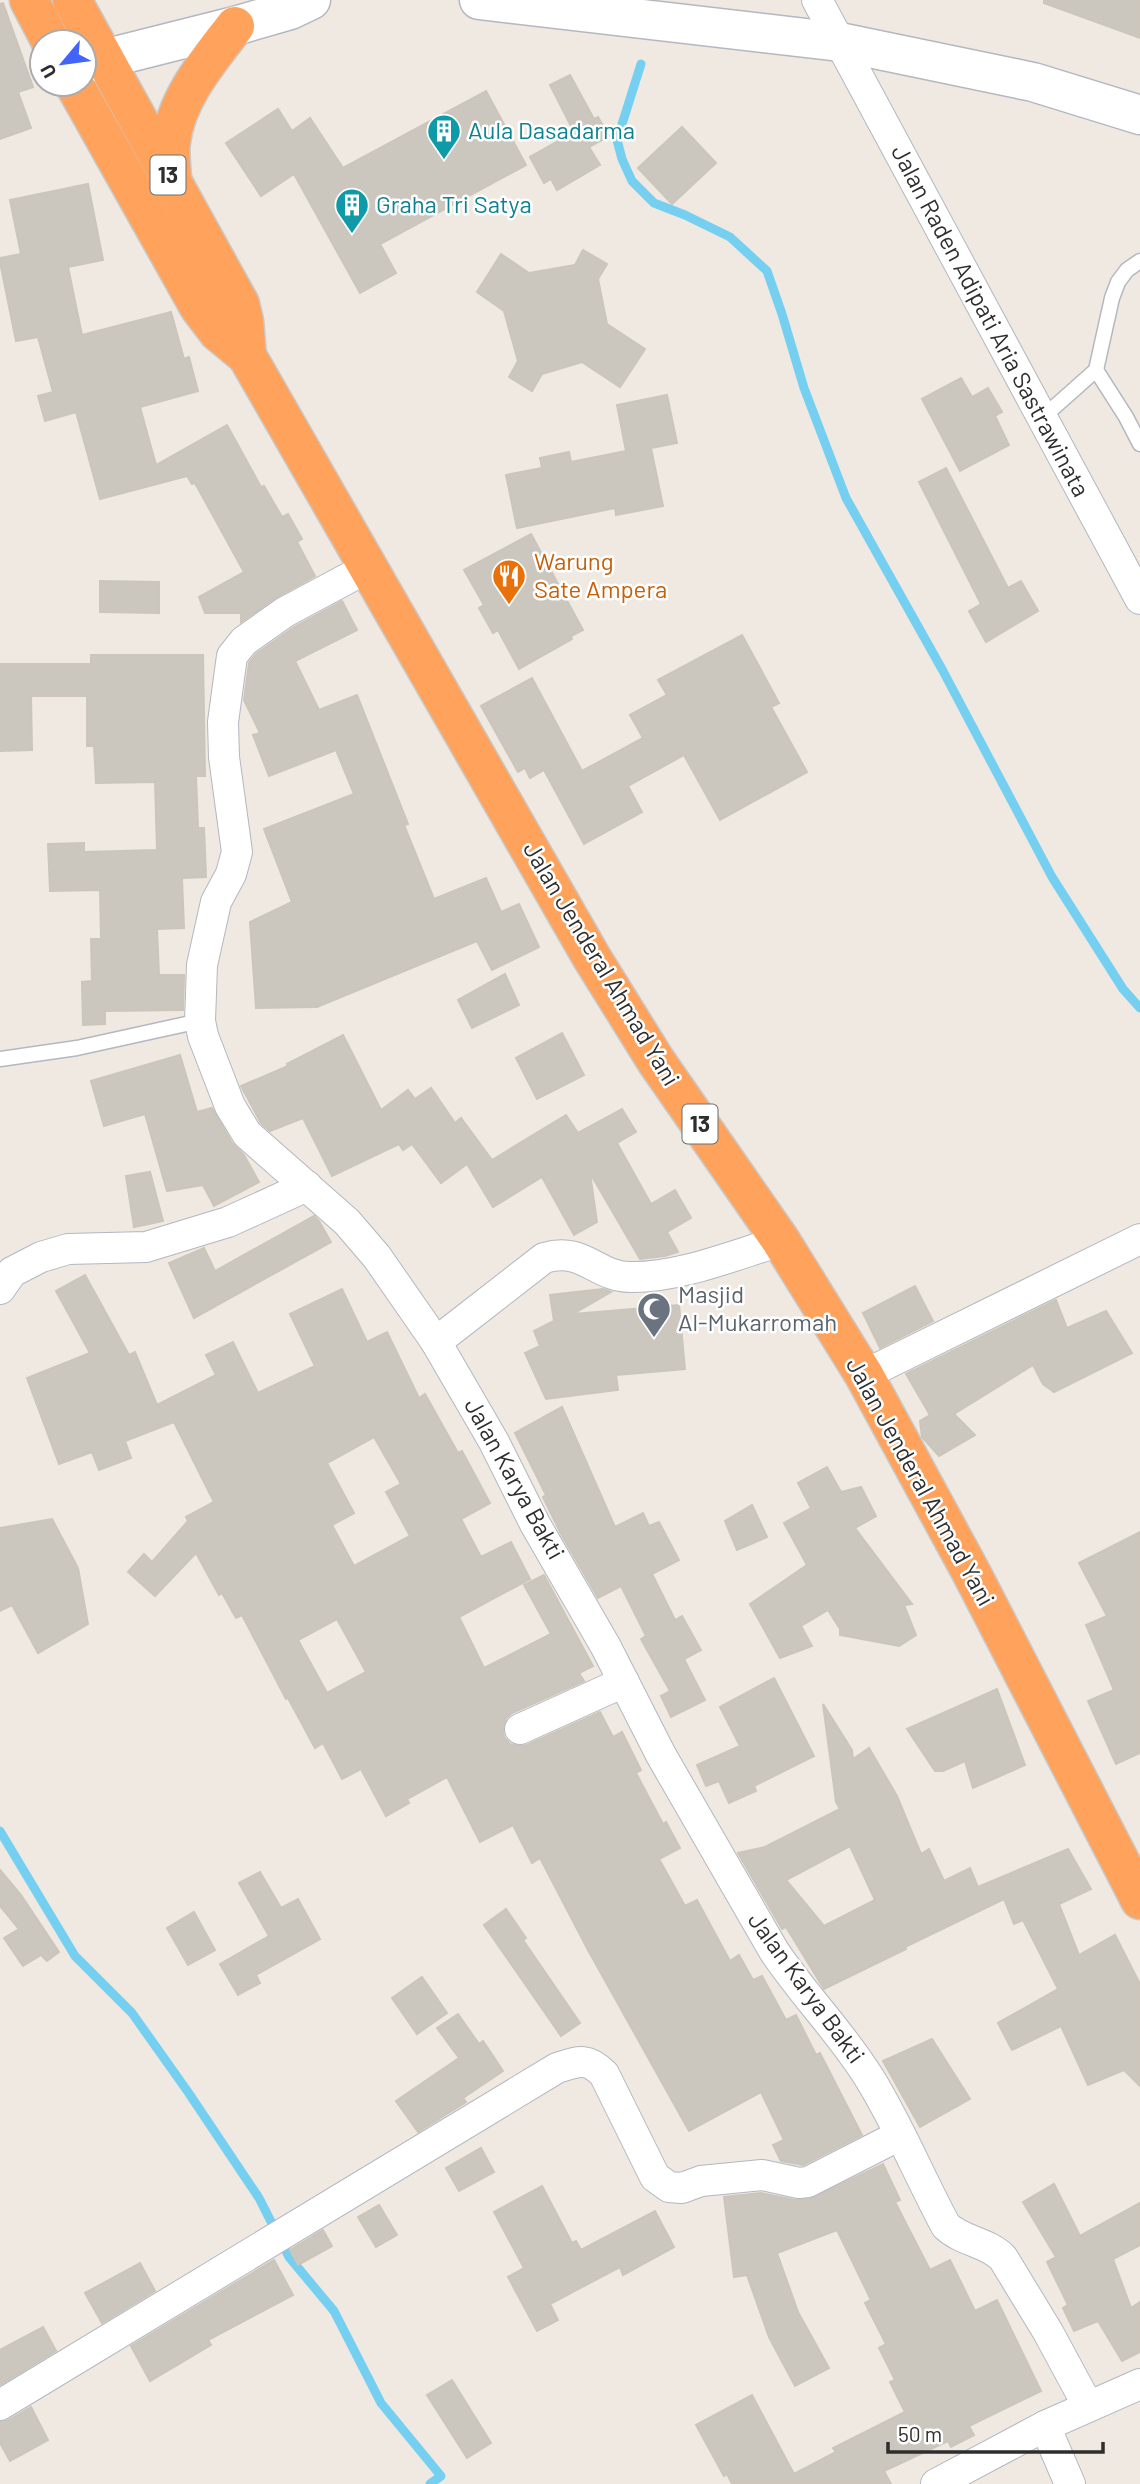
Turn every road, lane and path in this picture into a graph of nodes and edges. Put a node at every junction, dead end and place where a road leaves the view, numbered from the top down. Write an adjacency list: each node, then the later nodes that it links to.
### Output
1 (30, 0): 7 (highway)
2 (72, 0): 8 (highway, Jalan Jenderal Ahmad Yani / 13)
3 (311, 0): 6 (main road)
4 (479, 0): 9 (main road)
5 (817, 0): 9 (street, Jalan Raden Adipati Aria Sastrawinata)
6 (235, 26): 10 (main road); 14 (highway)
7 (44, 28)
8 (82, 28)
9 (840, 42): 13 (main road); 18 (street, Jalan Raden Adipati Aria Sastrawinata)
10 (98, 60)
11 (98, 69): 14 (highway, Jalan Jenderal Ahmad Yani / 13)
12 (82, 98): 16 (highway, Jalan Jenderal Ahmad Yani / 13)
13 (1140, 115)
14 (173, 184): 16 (highway, Jalan Jenderal Ahmad Yani / 13)
15 (1140, 261): 17 (lane)
16 (247, 356): 20 (highway, Jalan Jenderal Ahmad Yani / 13)
17 (1096, 370): 18 (lane); 19 (lane)
18 (1042, 418): 21 (street, Jalan Raden Adipati Aria Sastrawinata)
19 (1140, 444)
20 (369, 567): 22 (street, Jalan Karya Bakti); 26 (highway, Jalan Jenderal Ahmad Yani / 13)
21 (1140, 600)
22 (200, 1021): 23 (lane); 24 (street, Jalan Karya Bakti)
23 (0, 1059)
24 (307, 1186): 27 (street); 28 (street, Jalan Karya Bakti)
25 (1140, 1239): 29 (street)
26 (781, 1241): 28 (street); 29 (highway, Jalan Jenderal Ahmad Yani / 13)
27 (0, 1289)
28 (436, 1342): 30 (street, Jalan Karya Bakti)
29 (864, 1375): 32 (highway, Jalan Jenderal Ahmad Yani / 13)
30 (624, 1682): 31 (street); 33 (street, Jalan Karya Bakti)
31 (520, 1729)
32 (1140, 1900)
33 (900, 2135): 35 (street); 36 (street, Jalan Karya Bakti)
34 (1140, 2384): 36 (street)
35 (0, 2405)
36 (1088, 2406): 37 (street)
37 (1045, 2426): 38 (street); 39 (street)
38 (936, 2484)
39 (1070, 2484)

